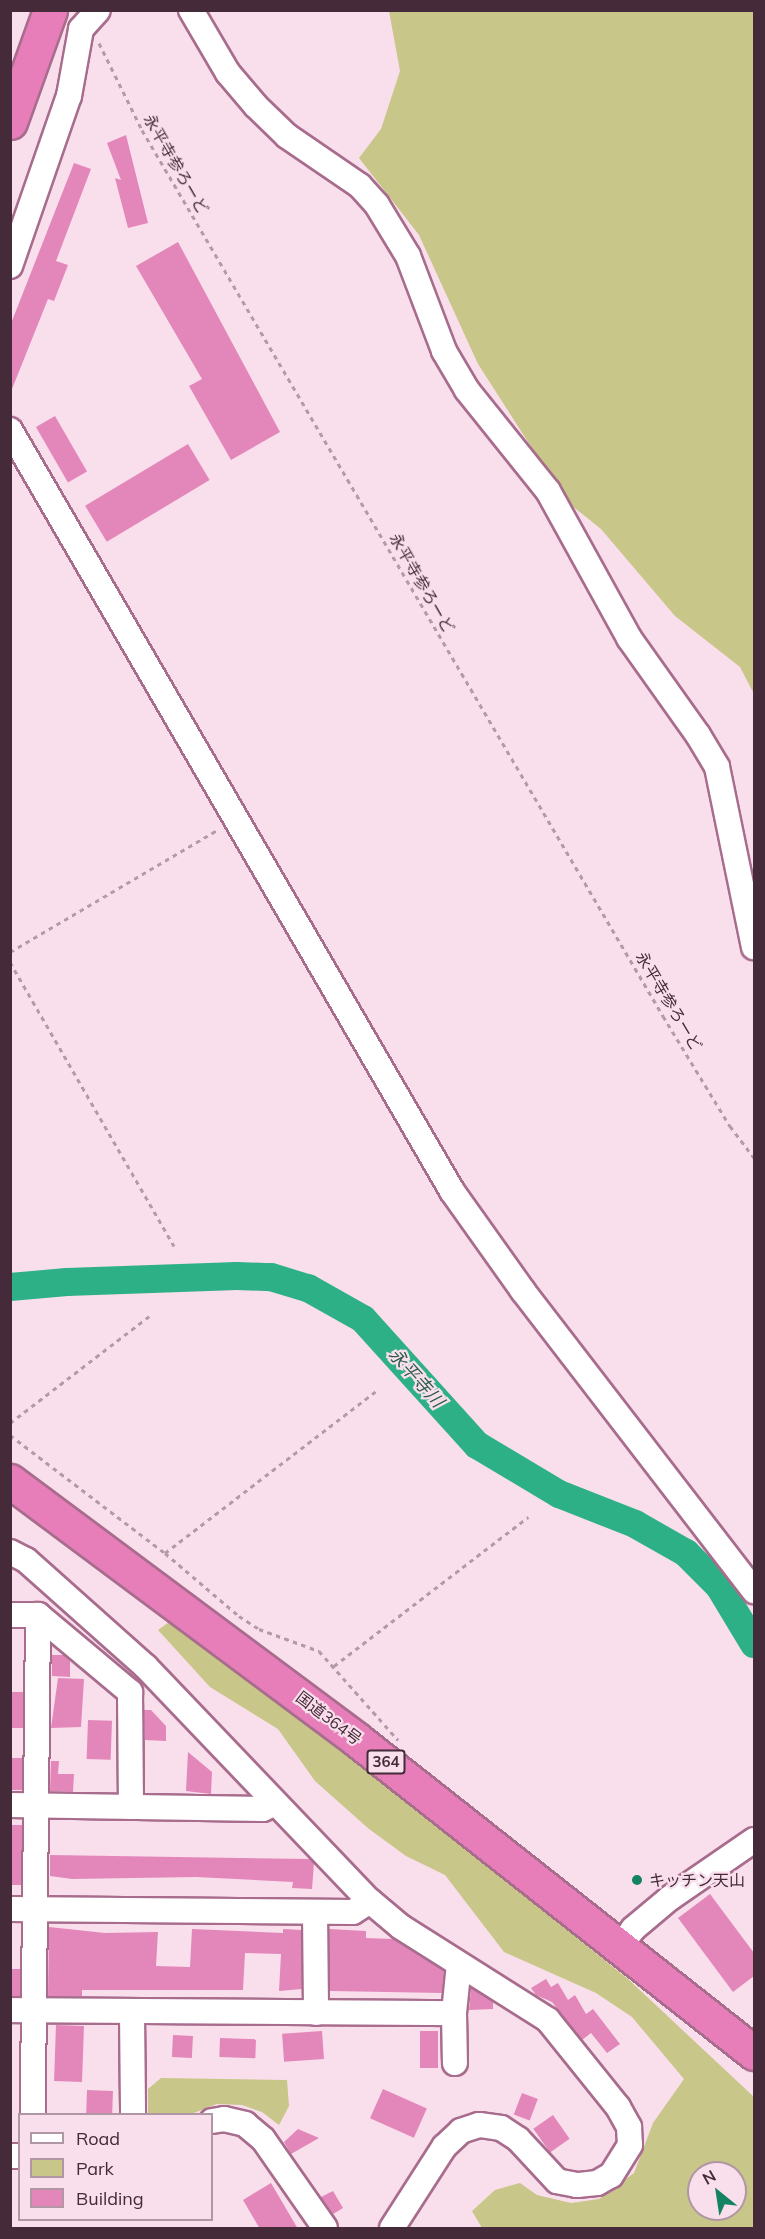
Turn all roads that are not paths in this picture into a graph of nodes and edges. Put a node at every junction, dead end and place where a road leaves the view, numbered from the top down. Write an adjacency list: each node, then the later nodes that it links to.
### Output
1 (50, 10): 4 (highway)
2 (191, 10): 7 (street)
3 (94, 15): 5 (street)
4 (10, 122)
5 (10, 266)
6 (10, 430): 10 (street)
7 (754, 947)
8 (10, 1481): 22 (highway, 国道364号 / 364)
9 (10, 1552): 13 (street)
10 (754, 1591)
11 (10, 1614): 12 (street)
12 (38, 1615): 15 (street); 16 (street)
13 (275, 1803): 16 (street); 18 (street)
14 (10, 1805): 15 (street)
15 (37, 1805): 16 (street); 20 (street)
16 (131, 1807)
17 (754, 1840): 22 (street)
18 (370, 1901): 21 (street); 23 (street)
19 (10, 1909): 20 (street)
20 (36, 1909): 21 (street); 24 (street)
21 (315, 1911): 26 (street)
22 (620, 1947): 28 (highway, 国道364号 / 364)
23 (459, 1964): 27 (street); 34 (street)
24 (22, 2010): 25 (street); 30 (street)
25 (132, 2013): 26 (street); 31 (street)
26 (316, 2013): 27 (street)
27 (454, 2013): 29 (street)
28 (754, 2053)
29 (455, 2063)
30 (33, 2113)
31 (133, 2113)
32 (213, 2121): 33 (street)
33 (325, 2229)
34 (392, 2229)

